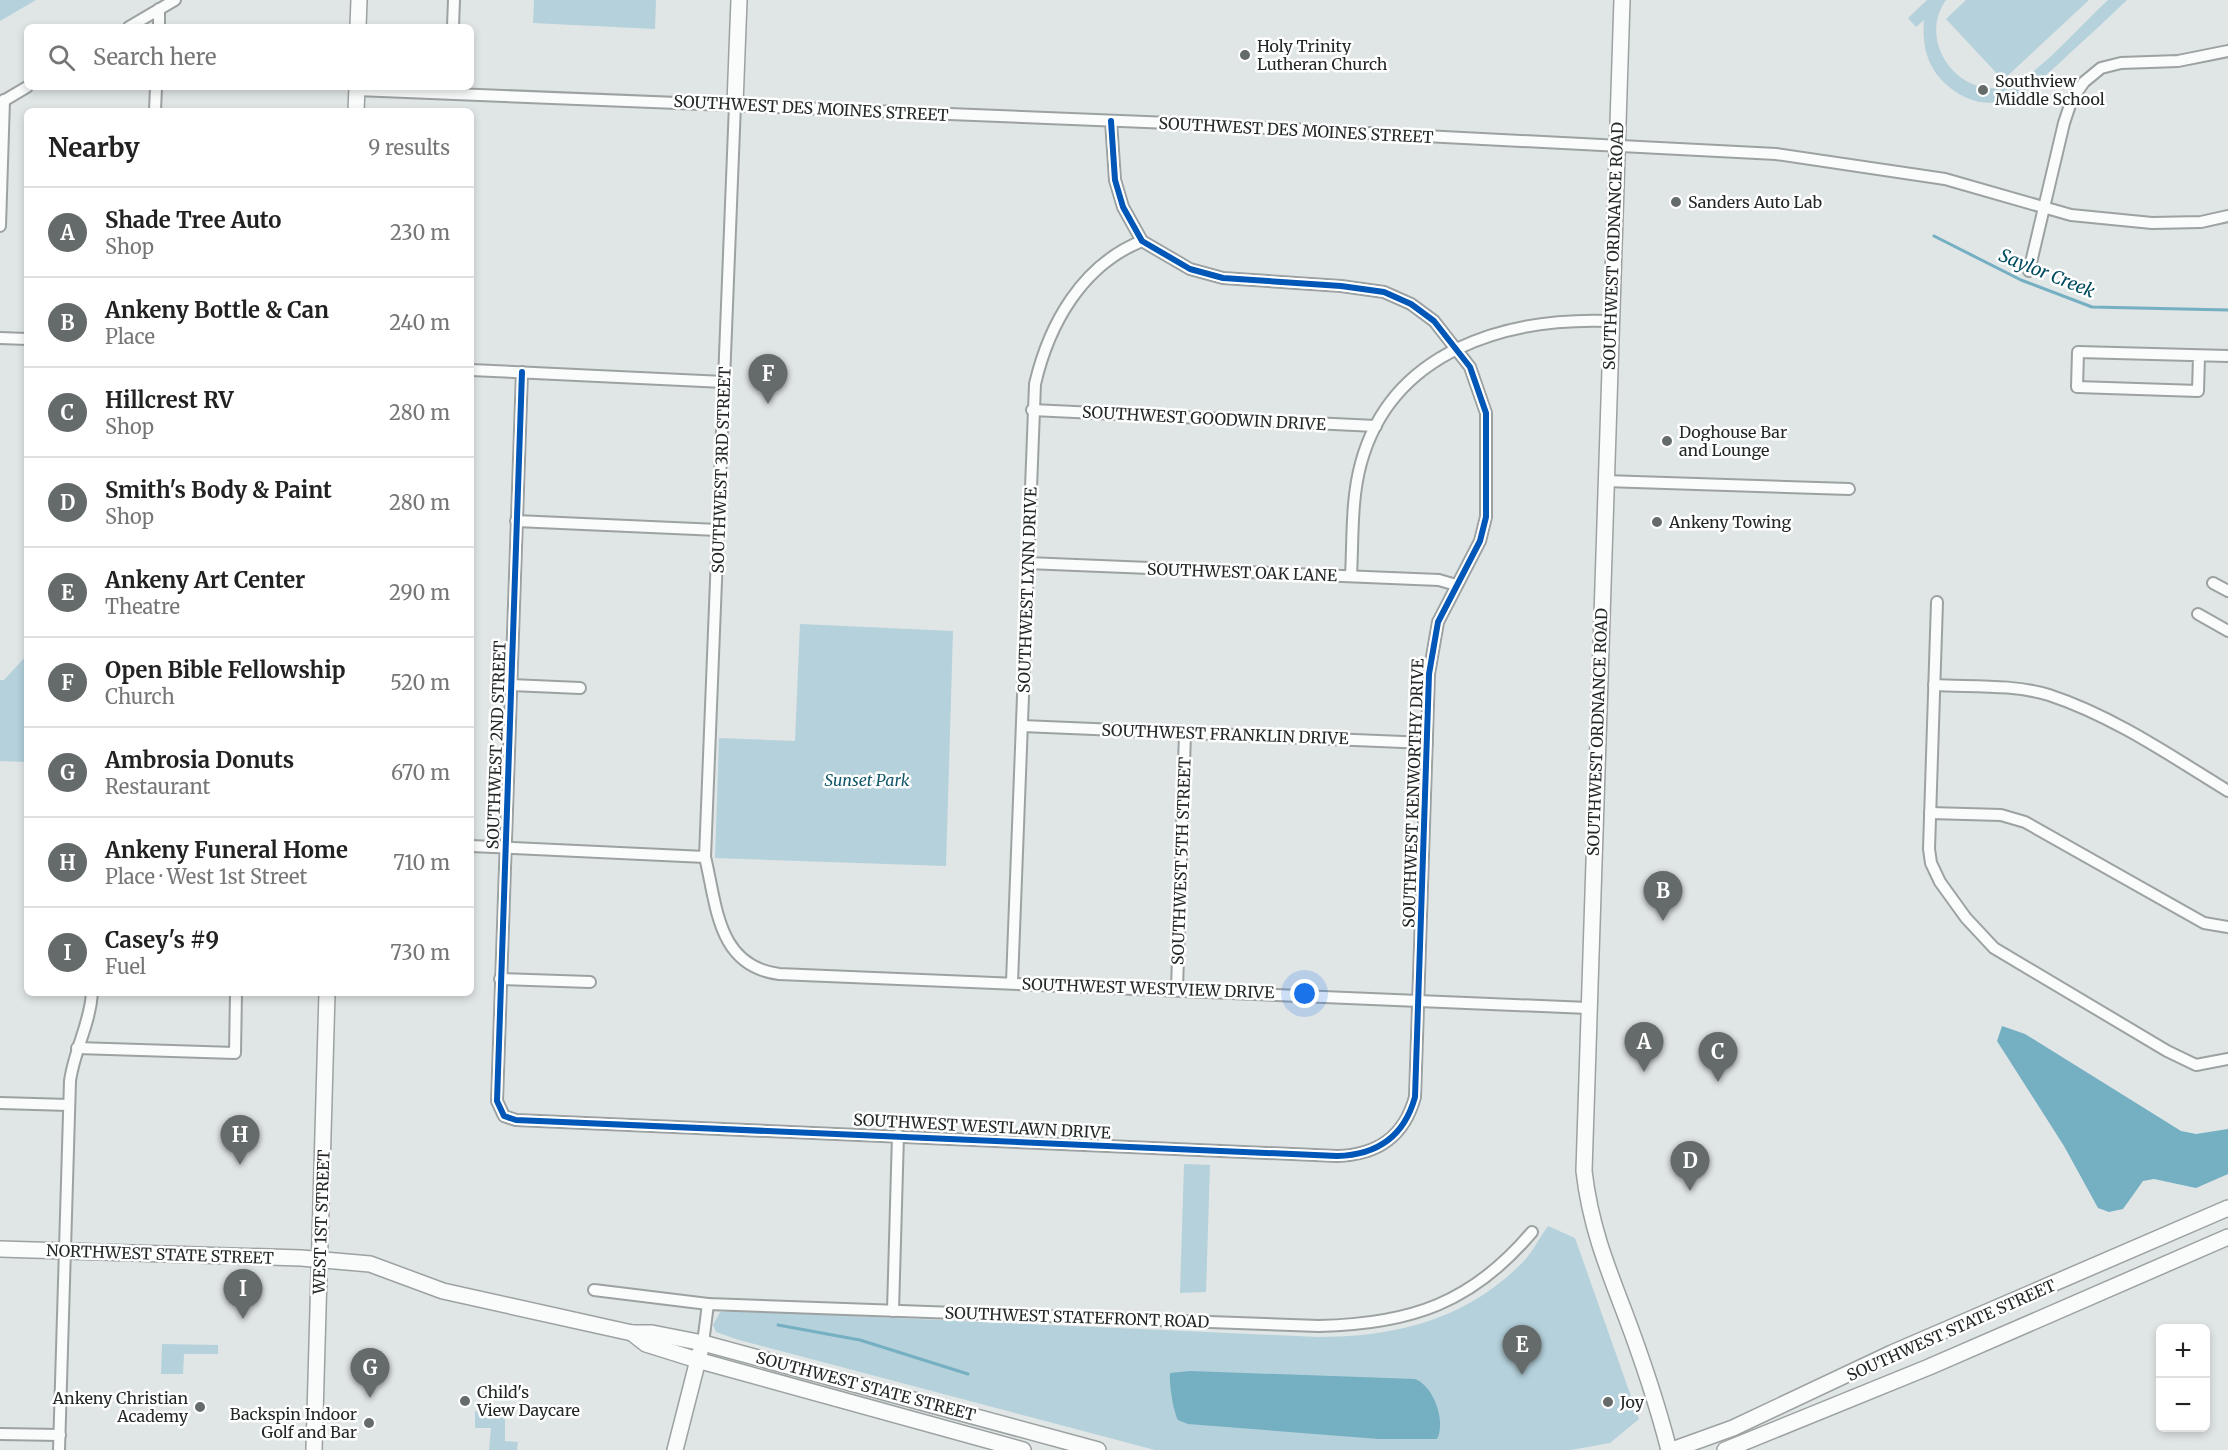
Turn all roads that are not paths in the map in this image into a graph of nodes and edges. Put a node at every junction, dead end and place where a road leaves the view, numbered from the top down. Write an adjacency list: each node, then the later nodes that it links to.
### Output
1 (175, 0): 6 (street)
2 (359, 0): 9 (main road)
3 (454, 0): 10 (street)
4 (739, 0): 17 (main road, SOUTHWEST 3RD STREET)
5 (1622, 0): 21 (main road, SOUTHWEST ORDNANCE ROAD)
6 (159, 9): 7 (street); 8 (street)
7 (134, 24)
8 (159, 24)
9 (358, 24)
10 (453, 24)
11 (2228, 51): 22 (street)
12 (24, 89): 16 (street)
13 (156, 90): 18 (street)
14 (357, 90): 19 (main road)
15 (451, 90): 17 (street, SOUTHWEST DES MOINES STREET)
16 (2, 102): 24 (street)
17 (735, 104): 20 (street, SOUTHWEST DES MOINES STREET); 35 (street, SOUTHWEST 3RD STREET)
18 (155, 108)
19 (356, 108)
20 (1111, 121): 21 (street, SOUTHWEST DES MOINES STREET); 25 (street)
21 (1617, 145): 22 (street, SOUTHWEST DES MOINES STREET); 27 (main road, SOUTHWEST ORDNANCE ROAD)
22 (2044, 207): 23 (street, SOUTHWEST DES MOINES STREET); 26 (street)
23 (2228, 216)
24 (0, 226)
25 (1142, 241): 30 (street, SOUTHWEST KENWORTHY DRIVE); 36 (street, SOUTHWEST LYNN DRIVE)
26 (2030, 271)
27 (1611, 321): 30 (street); 38 (main road, SOUTHWEST ORDNANCE ROAD)
28 (0, 338): 29 (street)
29 (24, 339)
30 (1458, 349): 37 (street); 45 (street, SOUTHWEST KENWORTHY DRIVE)
31 (2199, 356): 31 (street); 32 (street)
32 (2228, 356)
33 (474, 370): 34 (street)
34 (522, 372): 35 (street); 40 (street, SOUTHWEST 2ND STREET)
35 (724, 382): 41 (street, SOUTHWEST 3RD STREET)
36 (1032, 410): 37 (street, SOUTHWEST GOODWIN DRIVE); 42 (street, SOUTHWEST LYNN DRIVE)
37 (1376, 426): 43 (street)
38 (1605, 481): 39 (street); 71 (main road, SOUTHWEST ORDNANCE ROAD)
39 (1849, 489)
40 (516, 521): 41 (street); 50 (street, SOUTHWEST 2ND STREET)
41 (718, 530): 60 (street, SOUTHWEST 3RD STREET)
42 (1027, 563): 43 (street, SOUTHWEST OAK LANE); 53 (street, SOUTHWEST LYNN DRIVE)
43 (1352, 576): 45 (street, SOUTHWEST OAK LANE)
44 (2212, 583): 46 (street)
45 (1456, 585): 55 (street, SOUTHWEST KENWORTHY DRIVE)
46 (2228, 591)
47 (1937, 602): 51 (street)
48 (2198, 614): 49 (street)
49 (2228, 631)
50 (511, 685): 52 (street); 59 (street, SOUTHWEST 2ND STREET)
51 (1934, 685): 56 (street); 57 (street)
52 (580, 688)
53 (1022, 726): 54 (street, SOUTHWEST FRANKLIN DRIVE); 65 (street, SOUTHWEST LYNN DRIVE)
54 (1185, 733): 55 (street, SOUTHWEST FRANKLIN DRIVE); 66 (street, SOUTHWEST 5TH STREET)
55 (1427, 742): 70 (street, SOUTHWEST KENWORTHY DRIVE)
56 (2228, 791)
57 (1930, 813): 61 (street); 73 (street)
58 (474, 846): 59 (street)
59 (506, 848): 60 (street); 63 (street, SOUTHWEST 2ND STREET)
60 (705, 857): 62 (street, SOUTHWEST 3RD STREET)
61 (2228, 927)
62 (725, 938): 65 (street, SOUTHWEST WESTVIEW DRIVE)
63 (500, 979): 64 (street); 77 (street, SOUTHWEST 2ND STREET)
64 (590, 982)
65 (1012, 982): 66 (street, SOUTHWEST WESTVIEW DRIVE)
66 (1177, 989): 70 (street, SOUTHWEST WESTVIEW DRIVE)
67 (92, 996): 72 (street)
68 (236, 996): 72 (street)
69 (327, 996): 84 (main road, WEST 1ST STREET)
70 (1419, 1000): 71 (street, SOUTHWEST WESTVIEW DRIVE); 74 (street, SOUTHWEST KENWORTHY DRIVE)
71 (1588, 1008): 98 (main road, SOUTHWEST ORDNANCE ROAD)
72 (77, 1048): 76 (street)
73 (2228, 1059)
74 (1416, 1082): 78 (street, SOUTHWEST WESTLAWN DRIVE)
75 (0, 1103): 76 (street)
76 (69, 1105): 83 (street)
77 (504, 1116): 78 (street, SOUTHWEST WESTLAWN DRIVE)
78 (898, 1135): 87 (street)
79 (2228, 1208): 98 (main road, SOUTHWEST STATE STREET)
80 (1532, 1232): 87 (street, SOUTHWEST STATEFRONT ROAD)
81 (2228, 1237): 99 (main road, SOUTHWEST STATE STREET)
82 (0, 1249): 83 (main road, NORTHWEST STATE STREET)
83 (65, 1251): 84 (main road, NORTHWEST STATE STREET); 92 (street)
84 (319, 1259): 88 (main road, SOUTHWEST STATE STREET); 94 (main road, WEST 1ST STREET)
85 (594, 1290): 86 (street, SOUTHWEST STATEFRONT ROAD)
86 (708, 1304): 87 (street, SOUTHWEST STATEFRONT ROAD); 89 (street)
87 (893, 1311)
88 (632, 1333): 89 (main road, SOUTHWEST STATE STREET); 90 (main road, SOUTHWEST STATE STREET)
89 (703, 1343): 90 (main road); 97 (main road, SOUTHWEST STATE STREET)
90 (697, 1360): 95 (main road); 96 (main road, SOUTHWEST STATE STREET)
91 (0, 1434): 92 (street)
92 (60, 1435): 93 (street)
93 (59, 1450)
94 (314, 1450)
95 (675, 1450)
96 (1023, 1450)
97 (1098, 1450)
98 (1671, 1450)
99 (1725, 1450)

